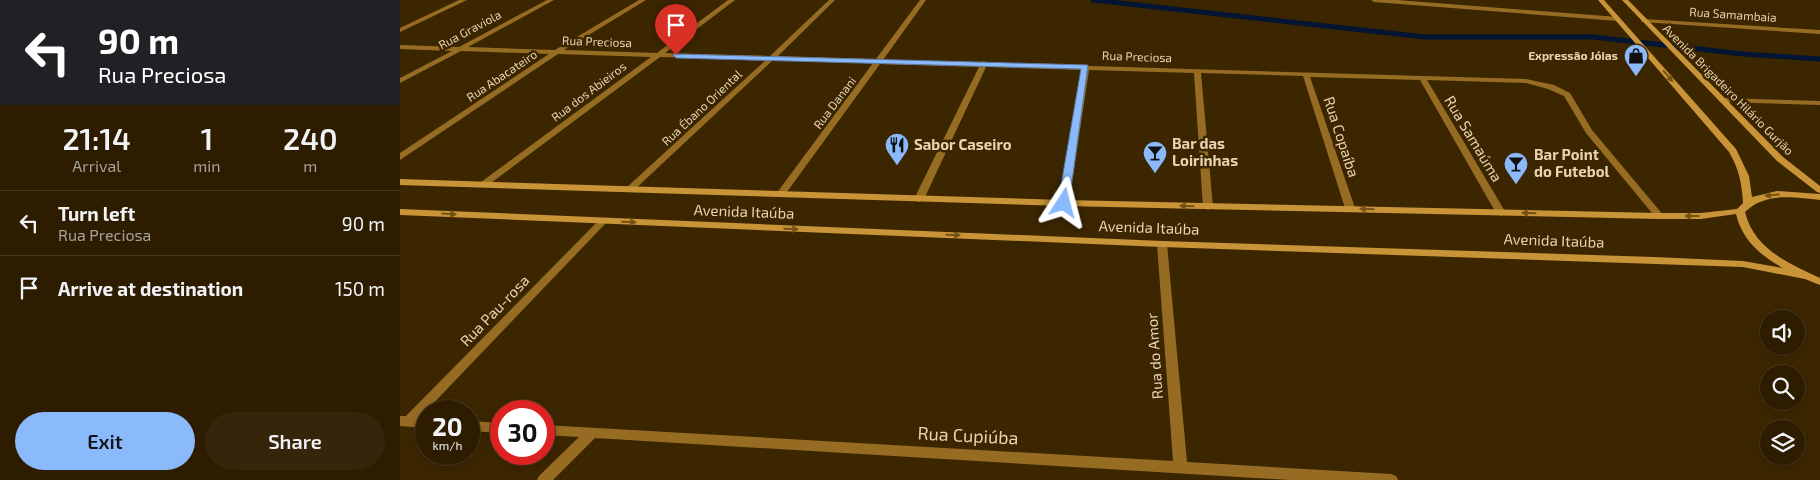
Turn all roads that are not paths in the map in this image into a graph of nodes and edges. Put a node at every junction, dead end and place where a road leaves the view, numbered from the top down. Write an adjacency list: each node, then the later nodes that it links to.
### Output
1 (464, 0): 12 (street)
2 (551, 0): 15 (street, Rua Graviola)
3 (643, 0): 16 (street, Rua Abacateiro)
4 (732, 0): 17 (street, Rua dos Abieiros)
5 (832, 0): 18 (street, Rua Ébano Oriental)
6 (923, 0): 19 (street, Rua Danani)
7 (1374, 0): 10 (street)
8 (1602, 0): 10 (street)
9 (1625, 0): 11 (street, Avenida Brigadeiro Hilário Gurjão)
10 (1618, 19): 38 (street, one-way to 38)
11 (1644, 21): 13 (street, Rua Samambaia); 26 (street, Avenida Brigadeiro Hilário Gurjão)
12 (400, 30)
13 (1820, 32)
14 (400, 47): 15 (street, Rua Preciosa)
15 (460, 48): 16 (street, Rua Preciosa); 25 (street, Rua Graviola)
16 (556, 52): 17 (street, Rua Preciosa); 28 (street, Rua Abacateiro)
17 (657, 55): 18 (street, Rua Preciosa); 30 (street, Rua dos Abieiros)
18 (774, 57): 19 (street, Rua Preciosa); 31 (street, Rua Ébano Oriental)
19 (881, 60): 20 (street, Rua Preciosa); 33 (street, Rua Danani)
20 (984, 63): 21 (street, Rua Preciosa); 35 (street)
21 (1086, 67): 22 (street, Rua Preciosa); 36 (street)
22 (1197, 71): 23 (street, Rua Preciosa); 37 (street)
23 (1306, 74): 24 (street, Rua Preciosa); 39 (street, Rua Copaíba)
24 (1422, 78): 41 (street, Rua Samaúma); 42 (street, Rua Preciosa)
25 (400, 81)
26 (1722, 100): 27 (street); 32 (street, Avenida Brigadeiro Hilário Gurjão)
27 (1820, 103)
28 (400, 157)
29 (400, 182): 30 (street, Avenida Itaúba)
30 (484, 184): 31 (street, Avenida Itaúba)
31 (630, 189): 33 (street, Avenida Itaúba)
32 (1820, 190)
33 (781, 194): 35 (street, Avenida Itaúba)
34 (1820, 197): 38 (street, Avenida Itaúba, one-way to 38)
35 (919, 198): 36 (street, Avenida Itaúba)
36 (1064, 203): 37 (street, Avenida Itaúba, one-way to 36)
37 (1208, 207): 39 (street, Avenida Itaúba)
38 (1743, 207): 42 (street, Avenida Itaúba, one-way to 42); 45 (street)
39 (1350, 208): 41 (street, Avenida Itaúba, one-way to 39)
40 (400, 212): 43 (street, Avenida Itaúba, one-way to 43)
41 (1501, 213): 42 (street, Avenida Itaúba, one-way to 41)
42 (1659, 216)
43 (603, 221): 44 (street, Avenida Itaúba, one-way to 44); 47 (street, Rua Pau-rosa)
44 (1162, 244): 45 (street, Avenida Itaúba); 50 (street, Rua do Amor)
45 (1806, 276): 46 (street)
46 (1820, 282)
47 (405, 421)
48 (555, 431): 49 (street, Rua Cupiúba)
49 (591, 434): 50 (street, Rua Cupiúba); 51 (street)
50 (1180, 466): 52 (street, Rua Cupiúba)
51 (544, 480)
52 (1391, 480)

